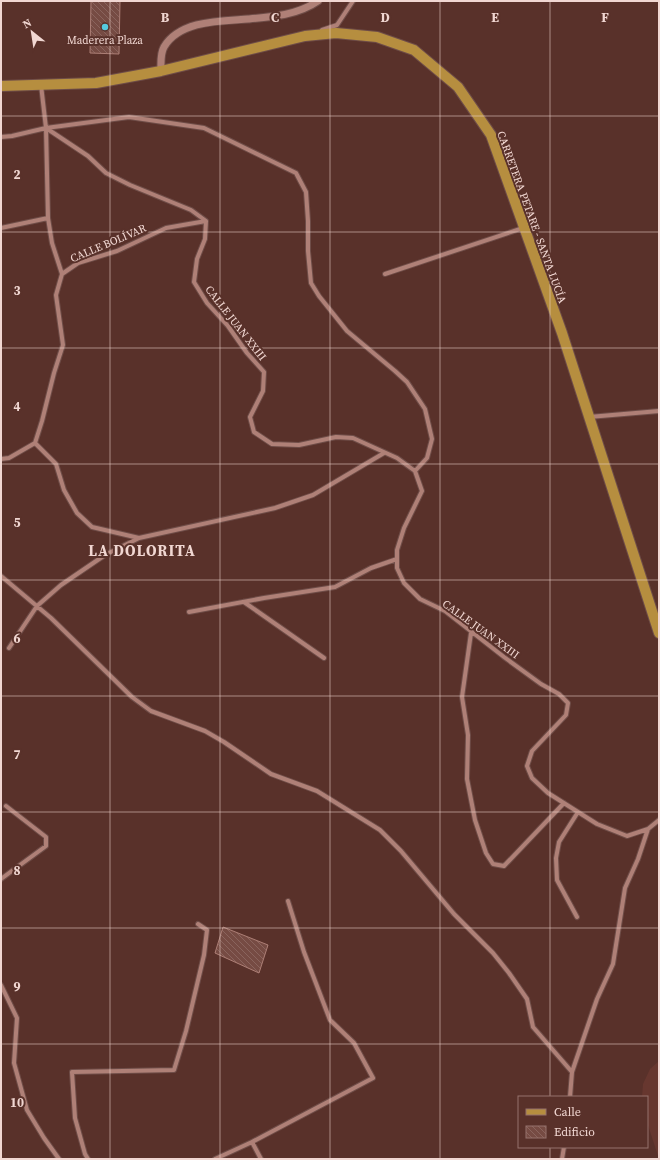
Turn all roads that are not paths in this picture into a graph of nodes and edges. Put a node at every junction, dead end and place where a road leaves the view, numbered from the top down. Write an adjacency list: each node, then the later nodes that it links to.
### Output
1 (318, 1): 4 (street)
2 (354, 1): 3 (street)
3 (305, 36): 4 (main road, CARRETERA PETARE - SANTA LUCÍA); 12 (main road, CARRETERA PETARE - SANTA LUCÍA)
4 (161, 71): 5 (main road, CARRETERA PETARE - SANTA LUCÍA)
5 (40, 85): 6 (main road, CARRETERA PETARE - SANTA LUCÍA); 7 (street)
6 (1, 86)
7 (46, 128): 8 (street); 9 (street); 10 (street); 20 (street)
8 (1, 137)
9 (48, 218): 11 (street); 13 (street)
10 (206, 221): 13 (street, CALLE BOLÍVAR); 18 (street, CALLE JUAN XXIII)
11 (1, 228)
12 (524, 228): 14 (street); 16 (main road, CARRETERA PETARE - SANTA LUCÍA)
13 (62, 274): 17 (street, CALLE BOLÍVAR)
14 (385, 274)
15 (659, 411): 16 (street)
16 (589, 417): 26 (main road, CARRETERA PETARE - SANTA LUCÍA)
17 (35, 443): 19 (street); 21 (street)
18 (384, 453): 20 (street, CALLE JUAN XXIII); 21 (street)
19 (1, 459)
20 (415, 471): 22 (street, CALLE JUAN XXIII)
21 (139, 538): 25 (street)
22 (397, 559): 24 (street); 28 (street, CALLE JUAN XXIII)
23 (1, 576): 25 (street)
24 (244, 602): 27 (street); 31 (street)
25 (37, 606): 30 (street); 42 (street)
26 (655, 611): 29 (main road, CARRETERA PETARE - SANTA LUCÍA)
27 (189, 612)
28 (472, 633): 32 (street, CALLE JUAN XXIII); 32 (street)
29 (659, 633)
30 (9, 648)
31 (324, 658)
32 (564, 803): 34 (street, CALLE JUAN XXIII)
33 (6, 806): 37 (street)
34 (578, 812): 36 (street, CALLE JUAN XXIII); 39 (street)
35 (659, 820): 36 (street, CALLE JUAN XXIII)
36 (648, 828): 42 (street)
37 (1, 879)
38 (288, 901): 44 (street)
39 (577, 917)
40 (198, 924): 47 (street)
41 (1, 985): 46 (street)
42 (572, 1072): 43 (street)
43 (570, 1096)
44 (252, 1142): 48 (street); 49 (street)
45 (564, 1148): 50 (street)
46 (59, 1159)
47 (88, 1159)
48 (215, 1159)
49 (261, 1159)
50 (562, 1159)

